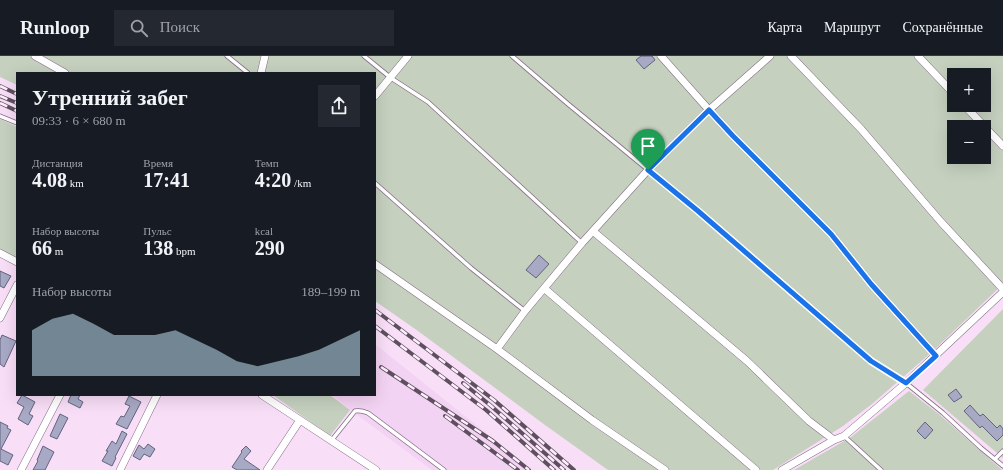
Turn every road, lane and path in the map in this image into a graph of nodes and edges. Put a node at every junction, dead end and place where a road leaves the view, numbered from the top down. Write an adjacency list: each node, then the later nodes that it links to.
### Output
1 (35, 56): 11 (street)
2 (227, 56): 12 (lane)
3 (265, 56): 13 (street)
4 (364, 56): 14 (lane)
5 (408, 56): 14 (street)
6 (512, 56): 22 (lane)
7 (660, 56): 17 (street)
8 (770, 56): 17 (street)
9 (791, 56): 31 (street)
10 (918, 56): 15 (street)
11 (63, 72)
12 (247, 72)
13 (261, 72)
14 (391, 78): 16 (street); 25 (lane)
15 (947, 87)
16 (376, 95)
17 (709, 110): 22 (street); 36 (street)
18 (971, 112): 21 (street)
19 (0, 116): 20 (lane)
20 (16, 123)
21 (1003, 146)
22 (648, 170): 24 (street); 37 (lane)
23 (376, 184): 33 (lane)
24 (594, 232): 25 (street); 43 (street)
25 (582, 244): 30 (street)
26 (0, 253): 27 (street)
27 (16, 261)
28 (376, 265): 35 (street)
29 (16, 287): 34 (street)
30 (544, 288): 33 (street); 54 (street)
31 (1003, 289)
32 (1003, 292): 36 (street)
33 (525, 312): 35 (street)
34 (0, 318)
35 (497, 349): 53 (street)
36 (936, 356): 37 (street)
37 (906, 383): 42 (street); 46 (lane)
38 (59, 396): 48 (street)
39 (157, 396): 49 (street)
40 (264, 396): 41 (street)
41 (300, 420): 44 (street); 50 (street)
42 (844, 436): 43 (street); 56 (lane)
43 (834, 440): 55 (street)
44 (331, 441): 51 (street); 52 (lane)
45 (1003, 452): 46 (lane)
46 (995, 459): 47 (lane)
47 (1003, 466)
48 (21, 470)
49 (120, 470)
50 (267, 470)
51 (376, 470)
52 (444, 470)
53 (664, 470)
54 (756, 470)
55 (782, 470)
56 (881, 470)

